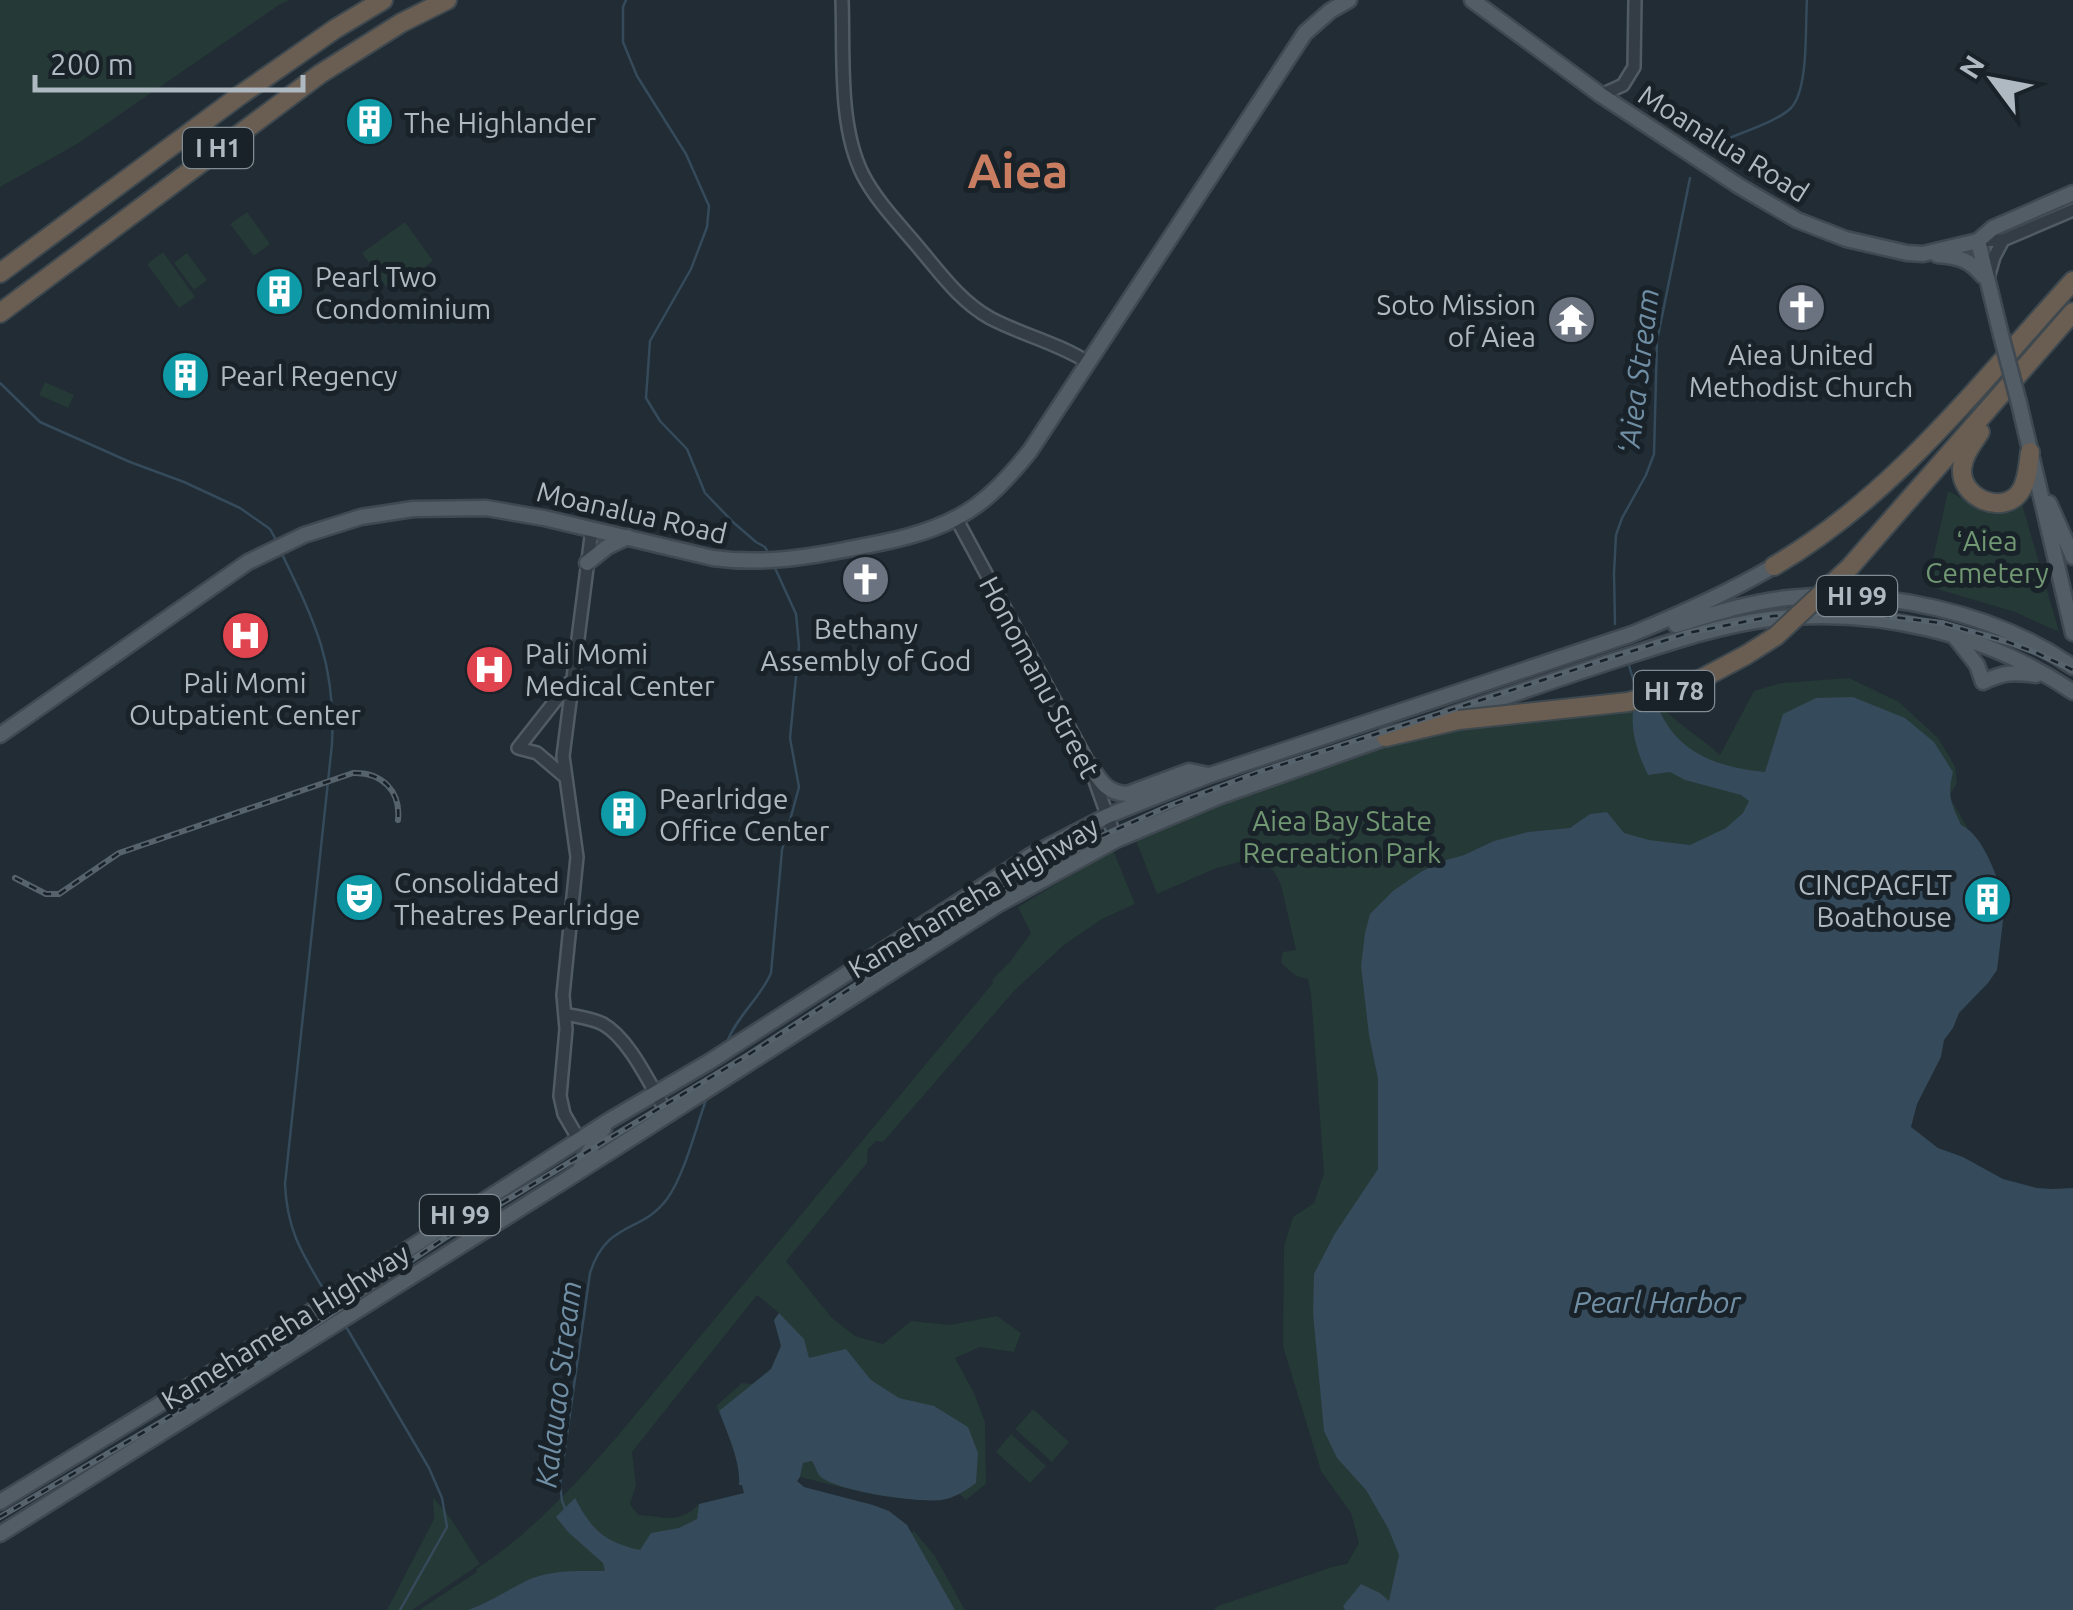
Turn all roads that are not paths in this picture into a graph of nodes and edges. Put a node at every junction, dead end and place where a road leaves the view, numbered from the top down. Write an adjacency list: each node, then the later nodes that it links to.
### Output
1 (383, 0): 13 (highway, I H1)
2 (447, 0): 17 (highway, I H1)
3 (842, 0): 18 (street)
4 (1349, 0): 18 (main road, Moanalua Road)
5 (1472, 0): 7 (main road, Moanalua Road)
6 (1634, 0): 7 (street)
7 (1602, 95): 12 (main road, Moanalua Road)
8 (2073, 194): 11 (main road, Moanalua Road)
9 (2073, 210): 10 (street, Moanalua Road)
10 (2003, 240): 11 (street, Moanalua Road); 15 (street)
11 (1978, 241): 12 (main road, Moanalua Road); 15 (main road)
12 (1923, 254): 15 (main road)
13 (0, 273)
14 (2073, 280): 26 (highway, HI 78)
15 (1987, 281): 19 (main road, bridge)
16 (2073, 312): 19 (highway, HI 78)
17 (0, 313)
18 (1088, 362): 21 (main road, Moanalua Road)
19 (2011, 398): 20 (main road); 20 (highway); 24 (main road); 37 (highway, HI 78, bridge)
20 (2030, 452): 27 (main road)
21 (956, 518): 23 (main road, Moanalua Road); 38 (street, Honomanu Street)
22 (592, 529): 23 (main road, Moanalua Road); 25 (street); 36 (main road, Moanalua Road)
23 (628, 537): 25 (main road)
24 (2073, 557)
25 (587, 563): 34 (street)
26 (1774, 566): 29 (main road, Kamehameha Highway / HI 78)
27 (2073, 633)
28 (1953, 635): 31 (main road, Kamehameha Highway / HI 99); 33 (main road); 37 (main road, Kamehameha Highway / HI 99)
29 (1632, 636): 30 (main road, Kamehameha Highway / HI 99); 39 (main road, Kamehameha Highway / HI 99)
30 (2032, 642): 31 (main road); 32 (main road, Kamehameha Highway / HI 99)
31 (1995, 649): 33 (main road, Kamehameha Highway / HI 99)
32 (2073, 667)
33 (2052, 677): 35 (main road, Kamehameha Highway / HI 99)
34 (571, 681): 40 (street); 40 (street)
35 (2073, 692)
36 (0, 735)
37 (1386, 737): 42 (main road, Kamehameha Highway / HI 99)
38 (1089, 764): 39 (main road); 41 (street, Honomanu Street)
39 (1210, 775): 41 (main road, Kamehameha Highway / HI 99)
40 (564, 776): 44 (street)
41 (1108, 816): 42 (street, Honomanu Street); 43 (main road, Kamehameha Highway / HI 99)
42 (1116, 840): 45 (main road, Kamehameha Highway / HI 99)
43 (836, 980): 45 (main road); 46 (main road, Kamehameha Highway / HI 99)
44 (565, 1014): 47 (street); 50 (street)
45 (812, 1024): 46 (main road); 48 (main road, Kamehameha Highway / HI 99)
46 (766, 1026): 47 (main road, Kamehameha Highway / HI 99)
47 (656, 1095): 48 (street); 49 (main road, Kamehameha Highway / HI 99)
48 (667, 1113): 51 (main road, Kamehameha Highway / HI 99)
49 (610, 1120): 50 (main road, Kamehameha Highway / HI 99); 51 (main road)
50 (580, 1140): 51 (main road); 52 (main road, Kamehameha Highway / HI 99)
51 (574, 1175): 53 (main road, Kamehameha Highway / HI 99)
52 (0, 1502)
53 (0, 1534)

